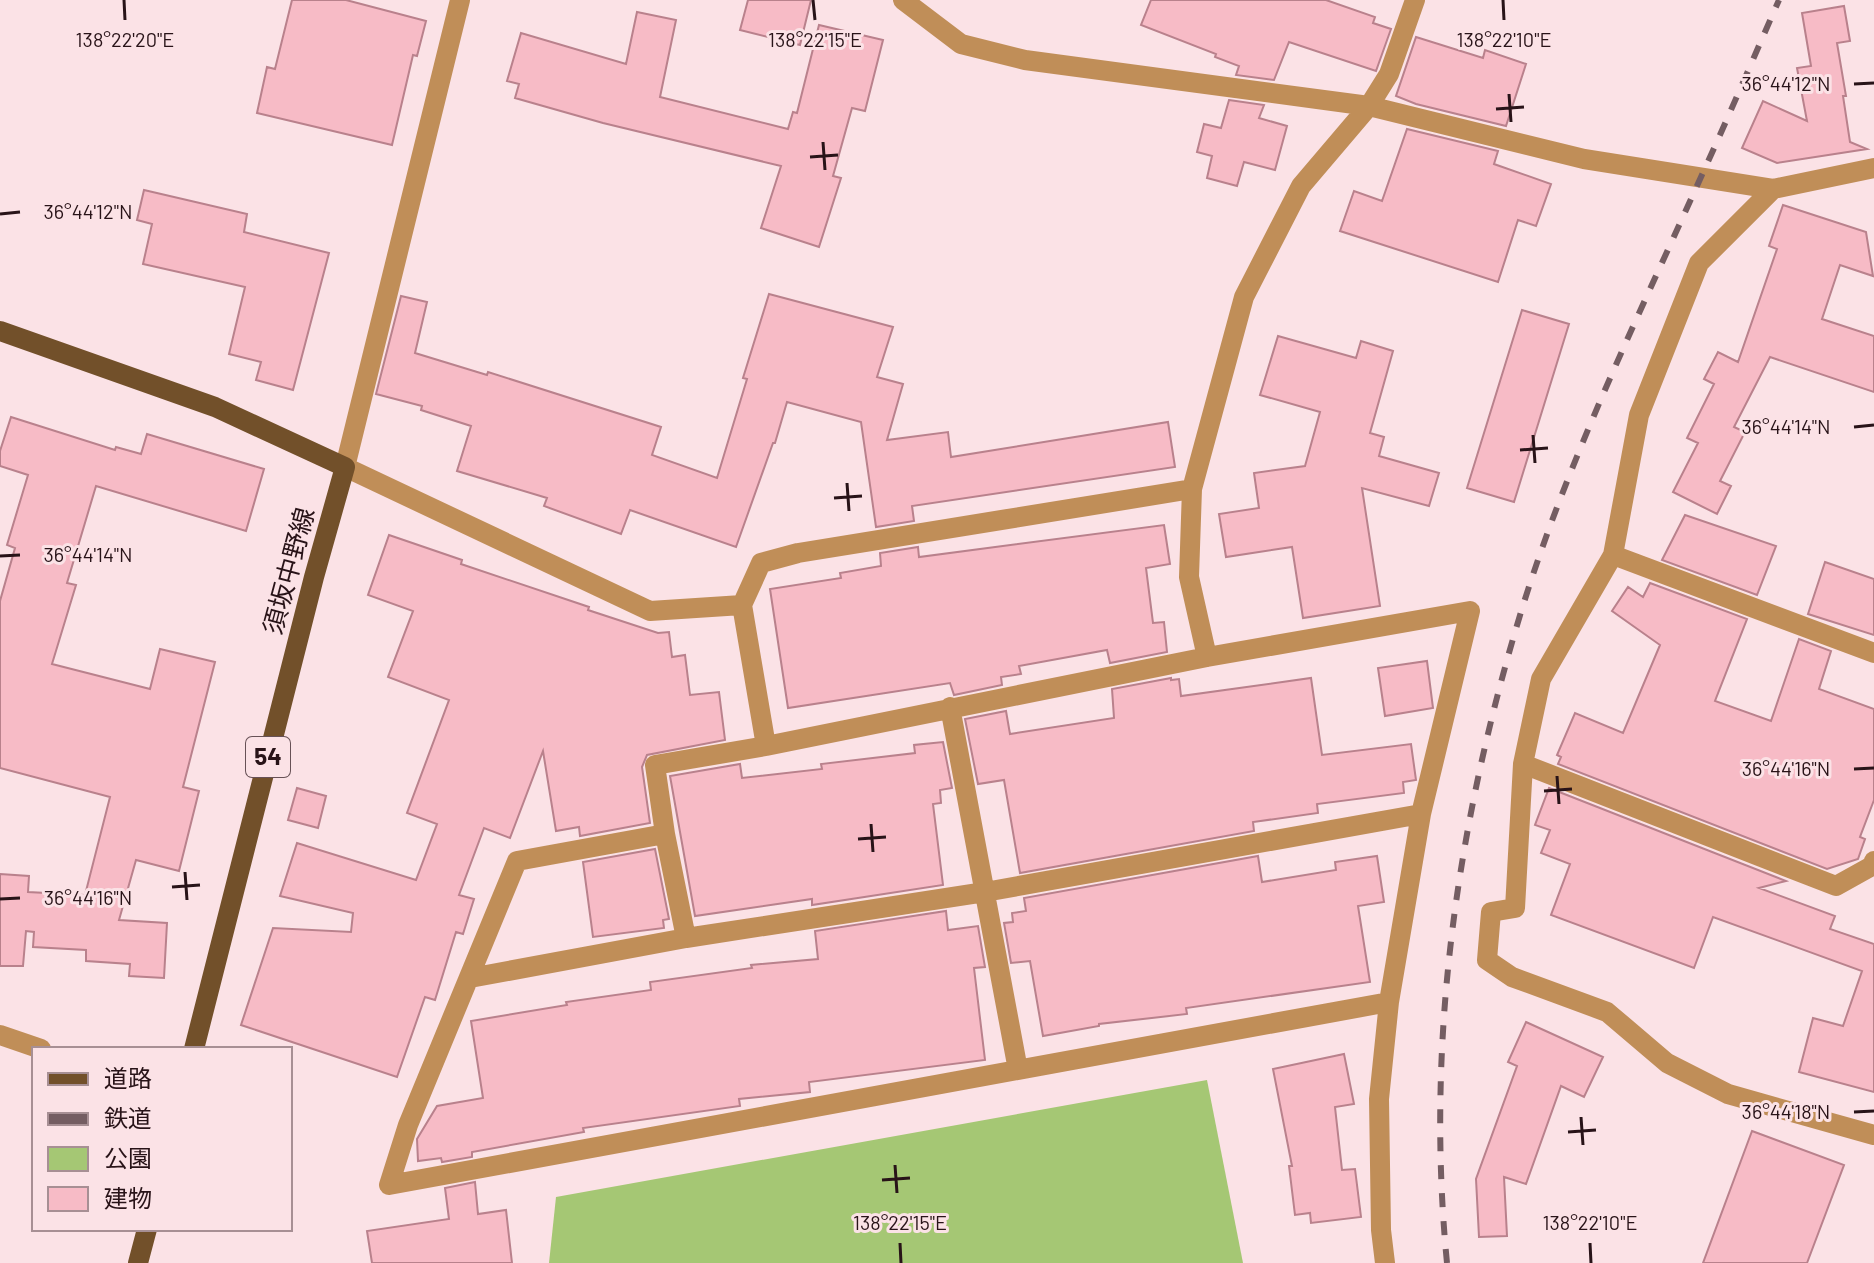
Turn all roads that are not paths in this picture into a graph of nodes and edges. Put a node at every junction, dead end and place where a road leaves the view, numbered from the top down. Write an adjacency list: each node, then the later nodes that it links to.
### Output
1 (460, 0): 8 (street)
2 (903, 0): 4 (street)
3 (1415, 0): 4 (street)
4 (1369, 106): 6 (street); 9 (street)
5 (1874, 168): 6 (street)
6 (1773, 189): 10 (street)
7 (0, 331): 8 (main road)
8 (345, 467): 11 (street); 26 (main road, 須坂中野線 / 54)
9 (1192, 489): 11 (street); 13 (street)
10 (1613, 555): 12 (street); 16 (street)
11 (742, 605): 15 (street)
12 (1874, 653)
13 (1207, 657): 14 (street); 17 (street)
14 (950, 707): 15 (street); 20 (street)
15 (766, 746): 18 (street)
16 (1523, 764): 19 (street); 28 (street)
17 (1421, 814): 20 (street); 23 (street)
18 (665, 834): 21 (street); 22 (street)
19 (1874, 861)
20 (985, 892): 21 (street); 27 (street)
21 (686, 938): 22 (street)
22 (470, 978): 27 (street)
23 (1389, 1002): 27 (street); 31 (street)
24 (0, 1035): 25 (street)
25 (35, 1047)
26 (195, 1047)
27 (1018, 1070)
28 (1874, 1135)
29 (146, 1231): 30 (main road)
30 (138, 1263)
31 (1385, 1263)

